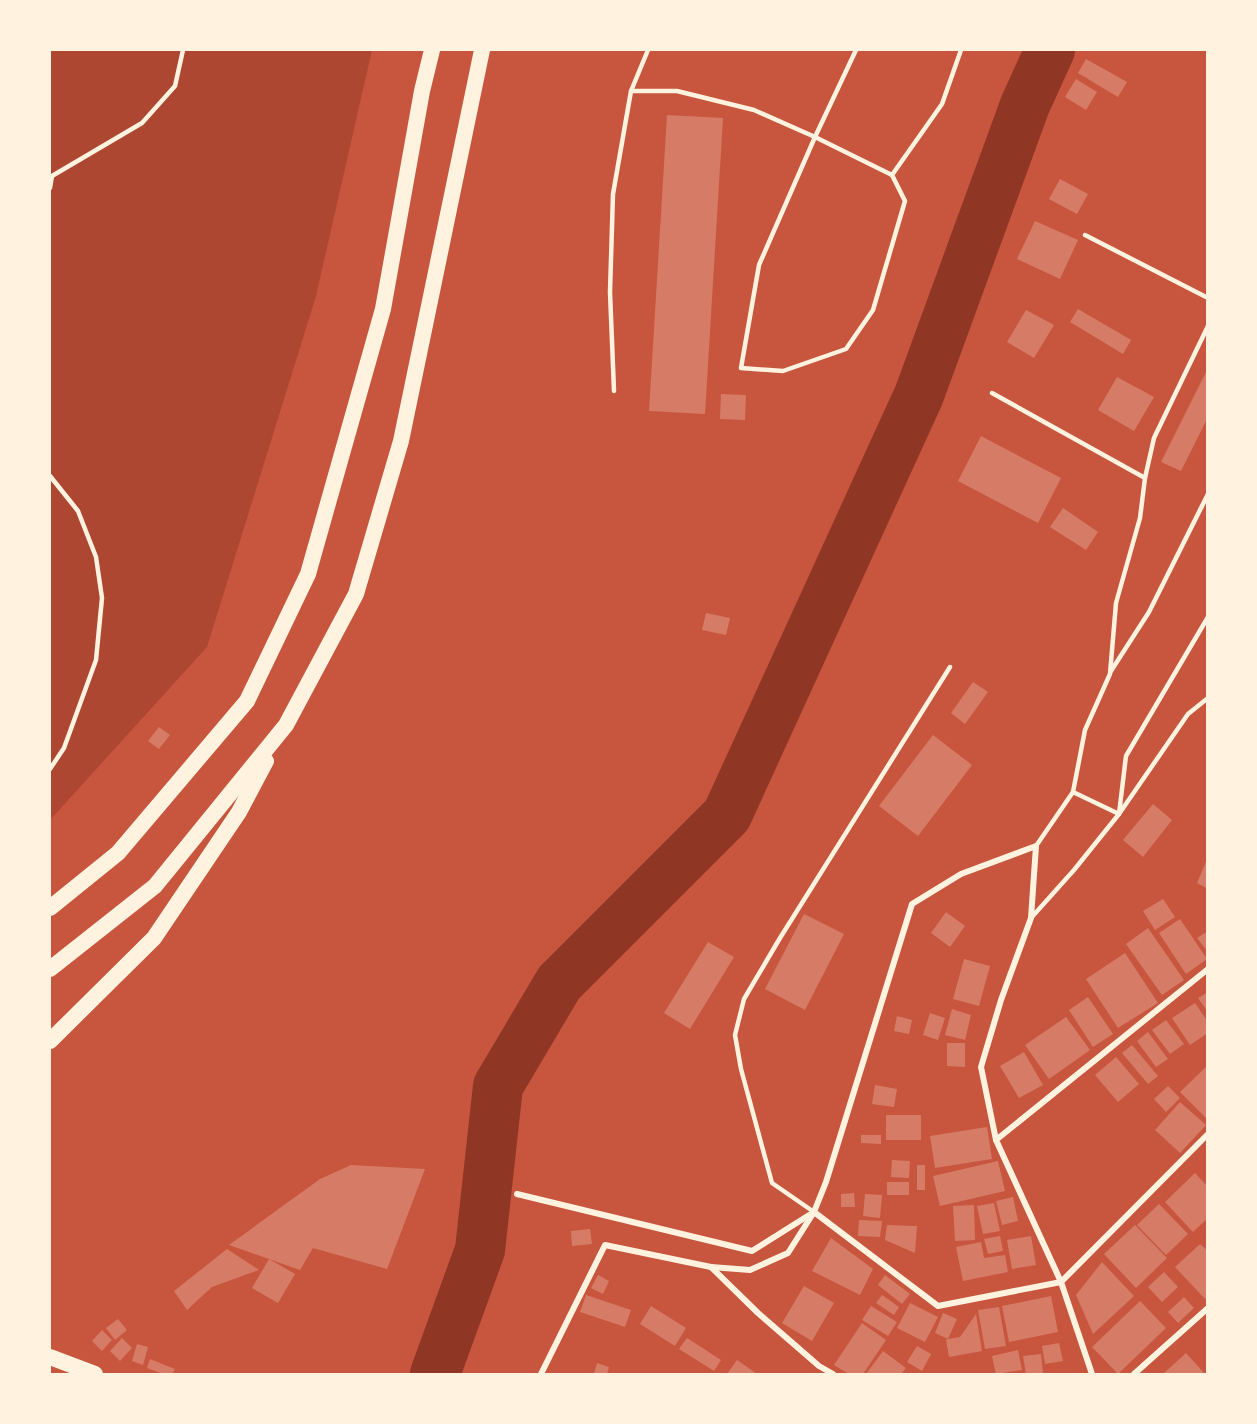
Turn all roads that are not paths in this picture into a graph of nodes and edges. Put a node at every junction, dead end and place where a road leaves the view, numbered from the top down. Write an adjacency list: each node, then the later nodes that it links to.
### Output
1 (183, 50): 12 (lane)
2 (426, 50): 8 (lane)
3 (432, 50): 8 (highway)
4 (482, 50): 25 (highway)
5 (648, 50): 9 (lane)
6 (856, 50): 10 (lane)
7 (961, 50): 11 (lane)
8 (422, 91): 30 (highway)
9 (631, 91): 10 (lane); 16 (lane)
10 (815, 136): 11 (lane); 11 (lane)
11 (892, 174)
12 (50, 188)
13 (1085, 235): 14 (lane)
14 (1208, 298)
15 (1208, 326): 19 (lane)
16 (614, 392)
17 (993, 393): 19 (lane)
18 (50, 476): 26 (lane)
19 (1145, 478): 23 (lane)
20 (1208, 494): 23 (lane)
21 (1208, 617): 28 (lane)
22 (950, 667): 40 (lane)
23 (1110, 674): 27 (lane)
24 (1208, 698): 28 (lane)
25 (286, 725): 32 (highway); 34 (highway)
26 (50, 769)
27 (1073, 792): 28 (lane); 29 (lane)
28 (1119, 814): 31 (lane)
29 (1036, 846): 31 (street); 40 (street)
30 (50, 908)
31 (1030, 918): 38 (street)
32 (50, 969)
33 (1208, 969): 38 (street)
34 (91, 1000): 35 (highway); 36 (highway)
35 (50, 1027)
36 (50, 1041)
37 (1208, 1134): 42 (street)
38 (996, 1140): 42 (street)
39 (517, 1194): 40 (street)
40 (814, 1212): 41 (street); 42 (street)
41 (711, 1268): 46 (street); 47 (street)
42 (1061, 1282): 48 (street)
43 (1207, 1311): 49 (street)
44 (50, 1357): 45 (highway)
45 (95, 1374)
46 (541, 1374)
47 (834, 1374)
48 (1092, 1374)
49 (1134, 1374)

